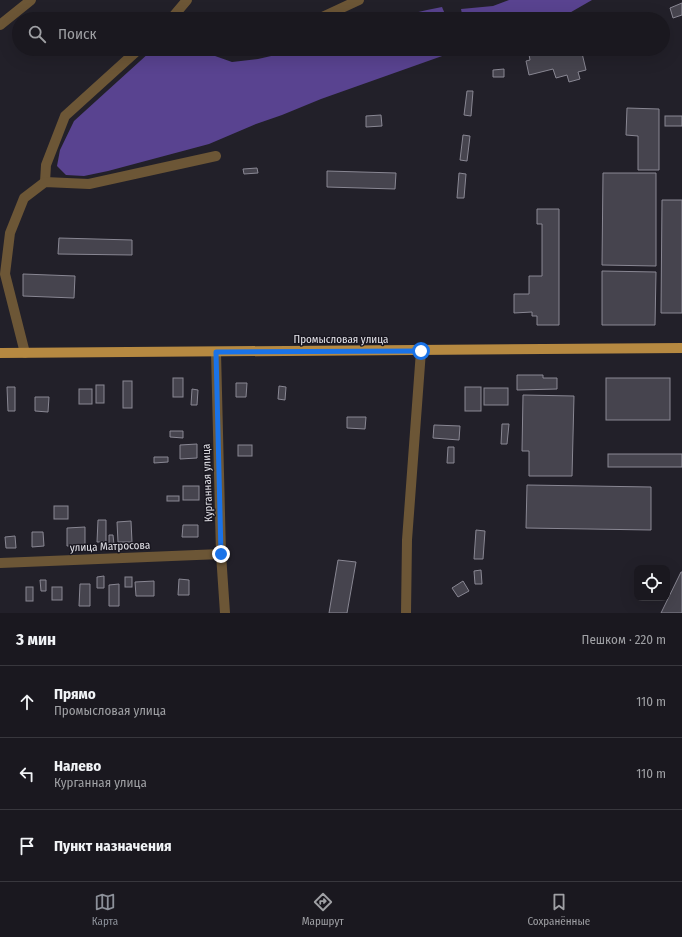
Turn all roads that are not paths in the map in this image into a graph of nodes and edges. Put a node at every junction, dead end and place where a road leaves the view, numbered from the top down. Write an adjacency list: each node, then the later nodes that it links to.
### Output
1 (31, 0): 4 (street)
2 (187, 0): 5 (street)
3 (359, 0): 6 (street)
4 (16, 12)
5 (177, 12)
6 (333, 12)
7 (12, 15): 8 (street)
8 (0, 25)
9 (131, 56): 11 (street)
10 (216, 156): 11 (street)
11 (45, 182): 16 (street)
12 (682, 348): 13 (main road, Промысловая улица)
13 (421, 351): 14 (main road, Промысловая улица); 20 (street)
14 (216, 352): 16 (main road, Промысловая улица); 17 (street, Курганная улица)
15 (0, 353): 16 (main road, Промысловая улица)
16 (25, 353)
17 (221, 554): 18 (street, улица Матросова); 19 (street, Курганная улица)
18 (0, 562)
19 (225, 613)
20 (406, 613)

